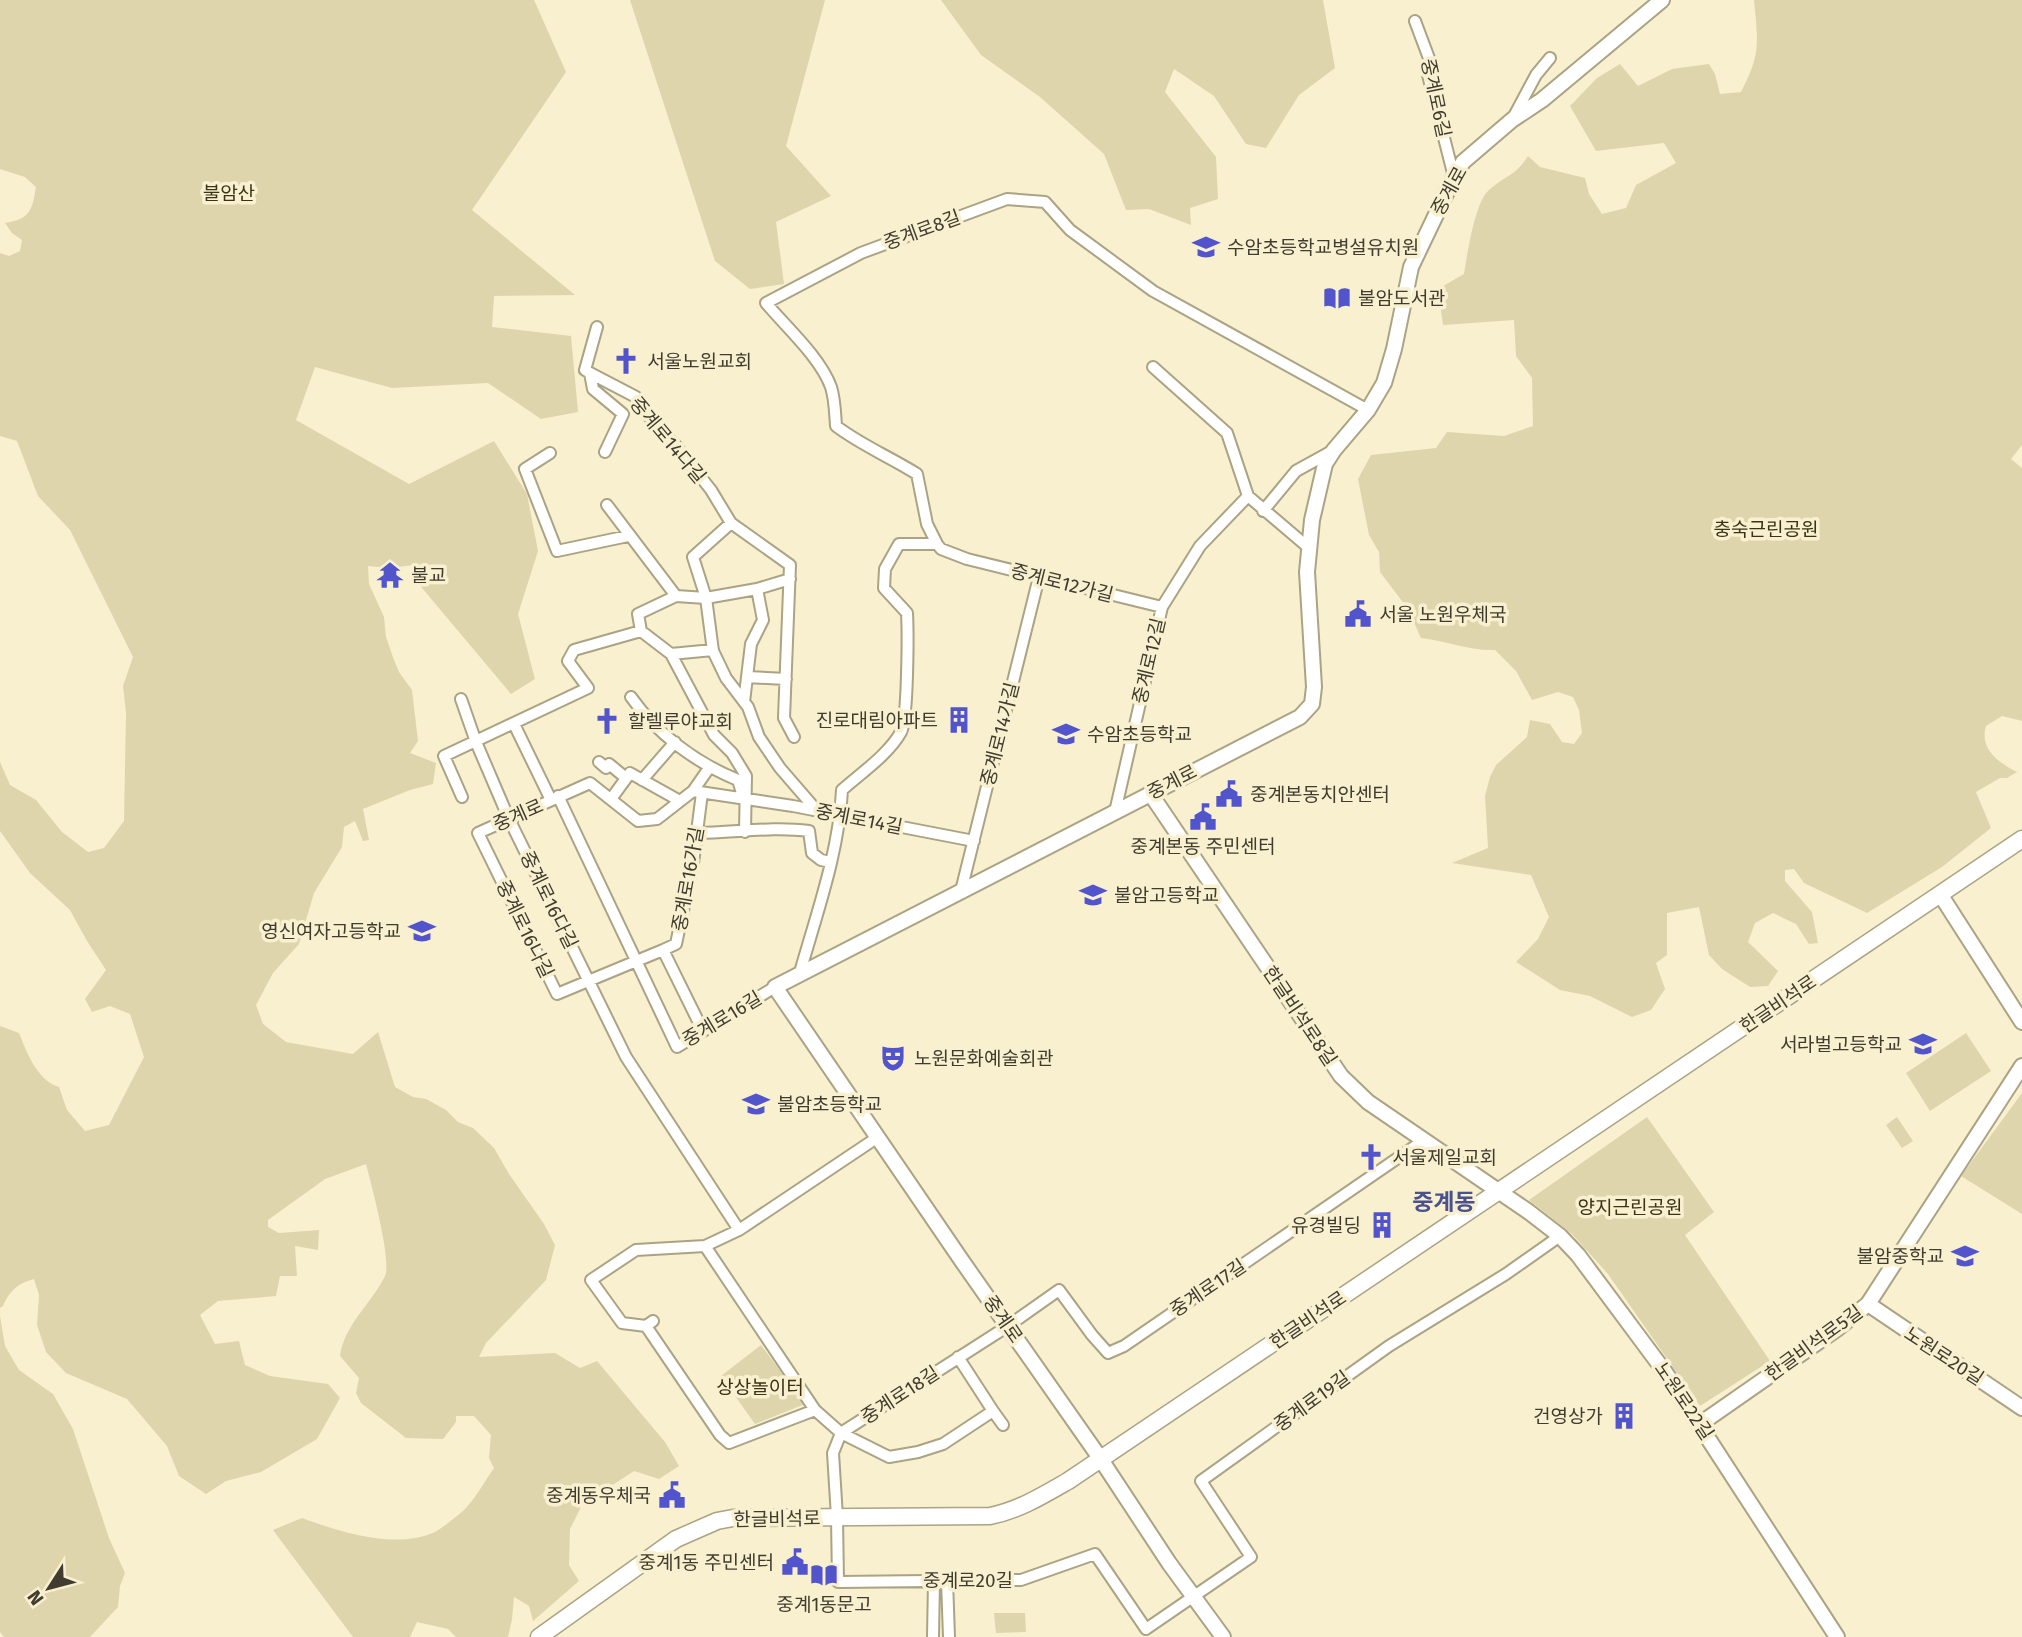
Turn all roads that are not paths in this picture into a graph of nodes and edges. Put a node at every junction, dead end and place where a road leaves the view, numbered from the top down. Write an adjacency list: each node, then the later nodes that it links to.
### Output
1 (1661, 0): 4 (street, 중계로)
2 (1415, 21): 5 (street, 중계로6길)
3 (1550, 58): 4 (street)
4 (1512, 120): 5 (street, 중계로)
5 (1454, 177): 9 (street, 중계로)
6 (597, 327): 8 (street)
7 (1153, 367): 13 (street)
8 (590, 373): 11 (street, 중계로14다길); 16 (street, 중계로14다길)
9 (1368, 410): 10 (street, 중계로); 18 (street, 중계로8길)
10 (1334, 450): 15 (street, 중계로); 19 (street, 중계로)
11 (606, 452)
12 (550, 453): 17 (street)
13 (1248, 496): 15 (street); 25 (street, 중계로12길)
14 (607, 505): 17 (street)
15 (1263, 511): 19 (street)
16 (731, 523): 21 (street, 중계로14다길); 24 (street)
17 (628, 536): 23 (street)
18 (937, 544): 20 (street, 중계로12가길); 51 (street)
19 (1309, 548): 43 (street, 중계로)
20 (1039, 577): 25 (street, 중계로12가길); 57 (street, 중계로14가길)
21 (790, 579): 22 (street); 30 (street)
22 (757, 589): 24 (street); 29 (street)
23 (676, 596): 24 (street); 26 (street)
24 (706, 597): 27 (street)
25 (1162, 607): 50 (street, 중계로12길)
26 (641, 631): 28 (street); 34 (street)
27 (713, 650): 28 (street); 33 (street)
28 (671, 654): 47 (street)
29 (747, 677): 30 (street); 33 (street)
30 (786, 679): 35 (street)
31 (631, 696): 37 (street)
32 (461, 699): 36 (street, 중계로16다길)
33 (744, 702): 49 (street)
34 (514, 724): 36 (street); 45 (street, 중계로16길)
35 (794, 737)
36 (476, 742): 44 (street); 52 (street, 중계로16다길)
37 (675, 743): 39 (street); 41 (street)
38 (598, 762): 40 (street)
39 (709, 768): 42 (street); 47 (street)
40 (626, 778): 41 (street); 46 (street)
41 (642, 779): 48 (street)
42 (697, 792): 47 (street, 중계로14길); 48 (street); 55 (street, 중계로16가길)
43 (1150, 793): 50 (street, 중계로); 70 (street, 한글비석로8길)
44 (462, 797)
45 (554, 798): 46 (street); 52 (street, 중계로); 62 (street, 중계로16길)
46 (611, 799): 48 (street)
47 (744, 799): 49 (street, 중계로14길); 53 (street)
48 (680, 801)
49 (813, 810): 51 (street, 중계로14길)
50 (1115, 811): 59 (street, 중계로)
51 (841, 816): 57 (street, 중계로14길); 58 (street)
52 (509, 819): 54 (street, 중계로); 64 (street, 중계로16다길)
53 (745, 832): 55 (street); 58 (street)
54 (478, 833): 64 (street, 중계로16나길)
55 (697, 833): 61 (street, 중계로16가길)
56 (2022, 839): 60 (main road, 한글비석로)
57 (974, 841): 59 (street, 중계로14가길)
58 (831, 862): 63 (street)
59 (961, 891): 63 (street, 중계로)
60 (1940, 894): 66 (street); 71 (main road, 한글비석로)
61 (663, 950): 62 (street); 67 (street, 중계로16가길)
62 (636, 962): 64 (street, 중계로16나길); 67 (street, 중계로16길)
63 (799, 976): 65 (street, 중계로)
64 (588, 982): 72 (street)
65 (775, 987): 67 (street, 중계로16길); 69 (street, 중계로)
66 (2022, 1022)
67 (703, 1031)
68 (2022, 1066): 75 (street, 한글비석로5길)
69 (878, 1137): 72 (street); 76 (street, 중계로)
70 (1424, 1140): 71 (street, 한글비석로8길); 76 (street, 중계로17길)
71 (1500, 1192): 73 (street, 노원로22길); 84 (main road, 한글비석로)
72 (739, 1230): 74 (street)
73 (1560, 1236): 81 (street, 노원로22길); 88 (street, 중계로19길)
74 (705, 1247): 79 (street); 79 (street)
75 (1868, 1304): 78 (street, 노원로20길); 81 (street, 한글비석로5길)
76 (1008, 1326): 77 (street, 중계로18길); 84 (street, 중계로)
77 (958, 1357): 80 (street, 중계로18길); 83 (street, 중계로18길)
78 (2022, 1408)
79 (815, 1410): 83 (street)
80 (993, 1411): 82 (street); 83 (street, 중계로18길)
81 (1700, 1424): 93 (street, 노원로22길)
82 (1003, 1425)
83 (842, 1433): 85 (street, 중계로18길)
84 (1100, 1458): 85 (main road, 한글비석로); 88 (street, 중계로)
85 (837, 1517): 86 (street, 중계로20길); 89 (main road, 한글비석로)
86 (934, 1580): 87 (street, 중계로20길); 90 (street)
87 (947, 1580): 88 (street, 중계로20길); 91 (street)
88 (1194, 1597): 92 (street, 중계로)
89 (539, 1637)
90 (933, 1637)
91 (949, 1637)
92 (1223, 1637)
93 (1837, 1637)

